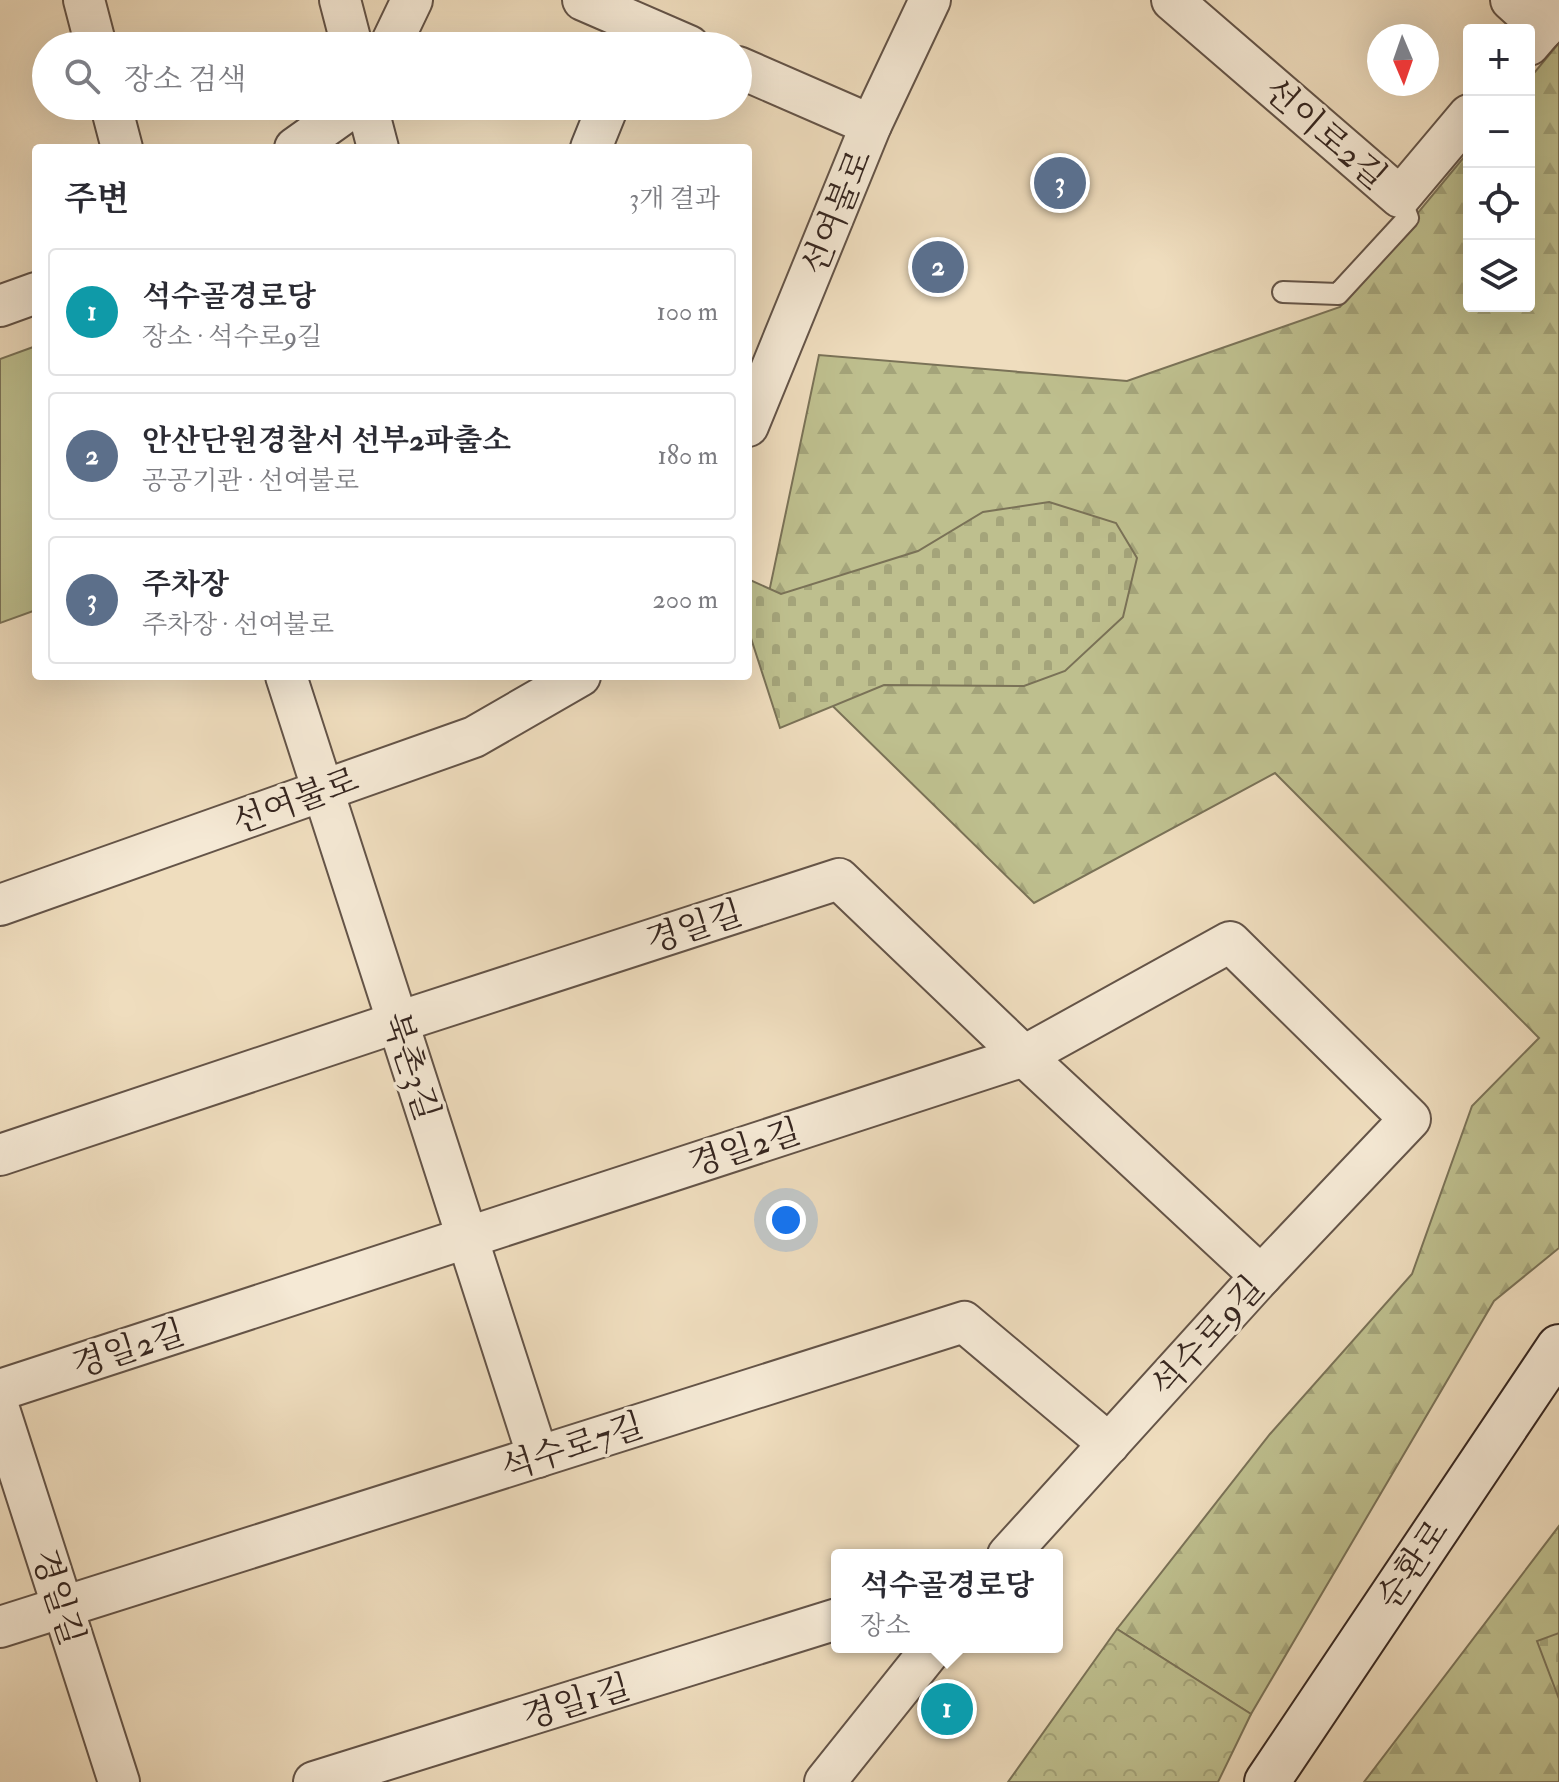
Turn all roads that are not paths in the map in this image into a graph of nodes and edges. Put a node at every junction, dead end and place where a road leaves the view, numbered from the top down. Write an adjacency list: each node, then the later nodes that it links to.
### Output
1 (84, 0): 10 (street)
2 (340, 0): 11 (street)
3 (412, 0): 12 (street)
4 (583, 0): 8 (street)
5 (930, 0): 19 (street, 선여불로)
6 (1172, 0): 24 (street, 선이로2길)
7 (1511, 0): 9 (street)
8 (643, 24)
9 (1544, 28)
10 (92, 32)
11 (348, 32)
12 (397, 32)
13 (752, 73): 19 (street)
14 (115, 120): 20 (street)
15 (334, 120): 21 (street)
16 (371, 120): 22 (street)
17 (602, 120): 23 (street)
18 (1463, 122): 24 (street, 선이로2길)
19 (871, 125): 28 (street, 선여불로)
20 (121, 144)
21 (301, 144)
22 (377, 144)
23 (593, 144)
24 (1400, 197): 25 (lane)
25 (1283, 292)
26 (32, 294): 27 (street)
27 (0, 306)
28 (752, 416)
29 (287, 680): 31 (street, 북촌3길)
30 (573, 680): 31 (street, 선여불로)
31 (322, 790): 32 (street, 선여불로); 33 (street, 북촌3길)
32 (0, 905)
33 (398, 1022): 34 (street, 경일길); 36 (street, 경일길); 37 (street, 북촌3길)
34 (1024, 1056): 35 (street, 경일2길); 37 (street, 경일2길); 38 (street, 경일길)
35 (1410, 1119): 38 (street, 석수로9길)
36 (0, 1155)
37 (467, 1236): 40 (street, 경일2길); 43 (street, 북촌3길)
38 (1261, 1276): 42 (street, 석수로9길)
39 (1559, 1347): 52 (main road, 순환로)
40 (0, 1390)
41 (0, 1412): 45 (street, 경일길)
42 (1109, 1444): 43 (street, 석수로7길); 44 (street, 석수로9길)
43 (538, 1457): 45 (street, 석수로7길)
44 (1013, 1549)
45 (62, 1607): 47 (street, 석수로7길); 49 (street, 경일길)
46 (831, 1621): 50 (street, 경일1길)
47 (0, 1627)
48 (928, 1653): 51 (street)
49 (119, 1782)
50 (314, 1782)
51 (825, 1782)
52 (1267, 1782)

